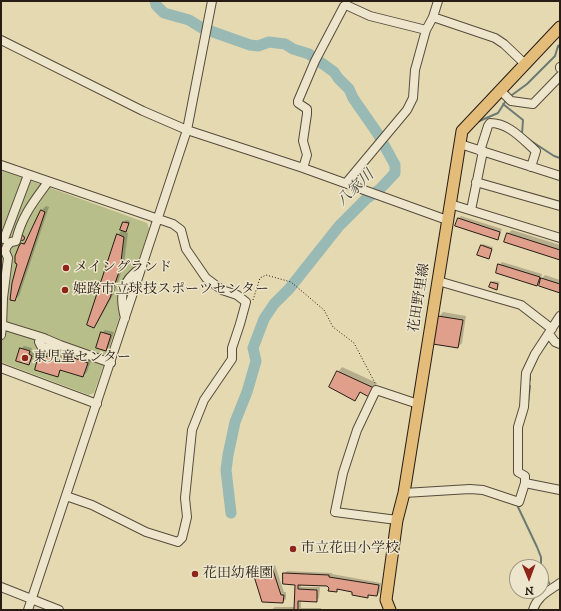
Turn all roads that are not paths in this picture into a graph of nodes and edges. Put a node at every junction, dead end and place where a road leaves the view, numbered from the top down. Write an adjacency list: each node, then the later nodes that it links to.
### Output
1 (212, 1): 10 (street)
2 (438, 1): 3 (street)
3 (433, 17): 5 (street); 7 (street)
4 (560, 27): 7 (main road, 花田野里線)
5 (426, 30): 15 (street); 20 (street)
6 (1, 40): 10 (street)
7 (525, 64): 9 (main road, 花田野里線)
8 (560, 76): 9 (street)
9 (500, 90): 11 (main road, 花田野里線)
10 (187, 130): 15 (street); 24 (street)
11 (460, 144): 12 (street); 21 (main road, 花田野里線)
12 (482, 151): 14 (street); 14 (street); 19 (street)
13 (1, 165): 16 (street)
14 (531, 167): 17 (street)
15 (303, 168): 20 (street)
16 (28, 175): 18 (street); 26 (street)
17 (560, 176)
18 (48, 182): 24 (street); 27 (street)
19 (476, 182): 22 (street); 23 (street)
20 (346, 183): 25 (street)
21 (450, 204): 23 (street); 25 (main road, 花田野里線)
22 (560, 206)
23 (470, 210): 28 (street)
24 (158, 220): 35 (street); 42 (street)
25 (447, 220): 30 (main road, 花田野里線)
26 (10, 223): 27 (street); 29 (street)
27 (20, 226): 29 (street)
28 (560, 238)
29 (4, 244): 32 (street)
30 (438, 281): 34 (street); 38 (main road, 花田野里線)
31 (560, 316): 34 (street)
32 (2, 325): 33 (street); 35 (street)
33 (1, 335)
34 (553, 336): 39 (street)
35 (110, 363): 37 (street)
36 (1, 368): 37 (street)
37 (97, 404): 42 (street)
38 (418, 404): 41 (main road, 花田野里線); 43 (street)
39 (525, 483): 40 (street); 41 (street)
40 (560, 490)
41 (404, 493): 43 (main road, 花田野里線)
42 (66, 496): 46 (street)
43 (397, 520): 49 (main road, 花田野里線)
44 (560, 583): 50 (street)
45 (1, 588): 46 (street)
46 (32, 599): 47 (street); 48 (street)
47 (28, 610)
48 (59, 610)
49 (390, 610)
50 (533, 610)

